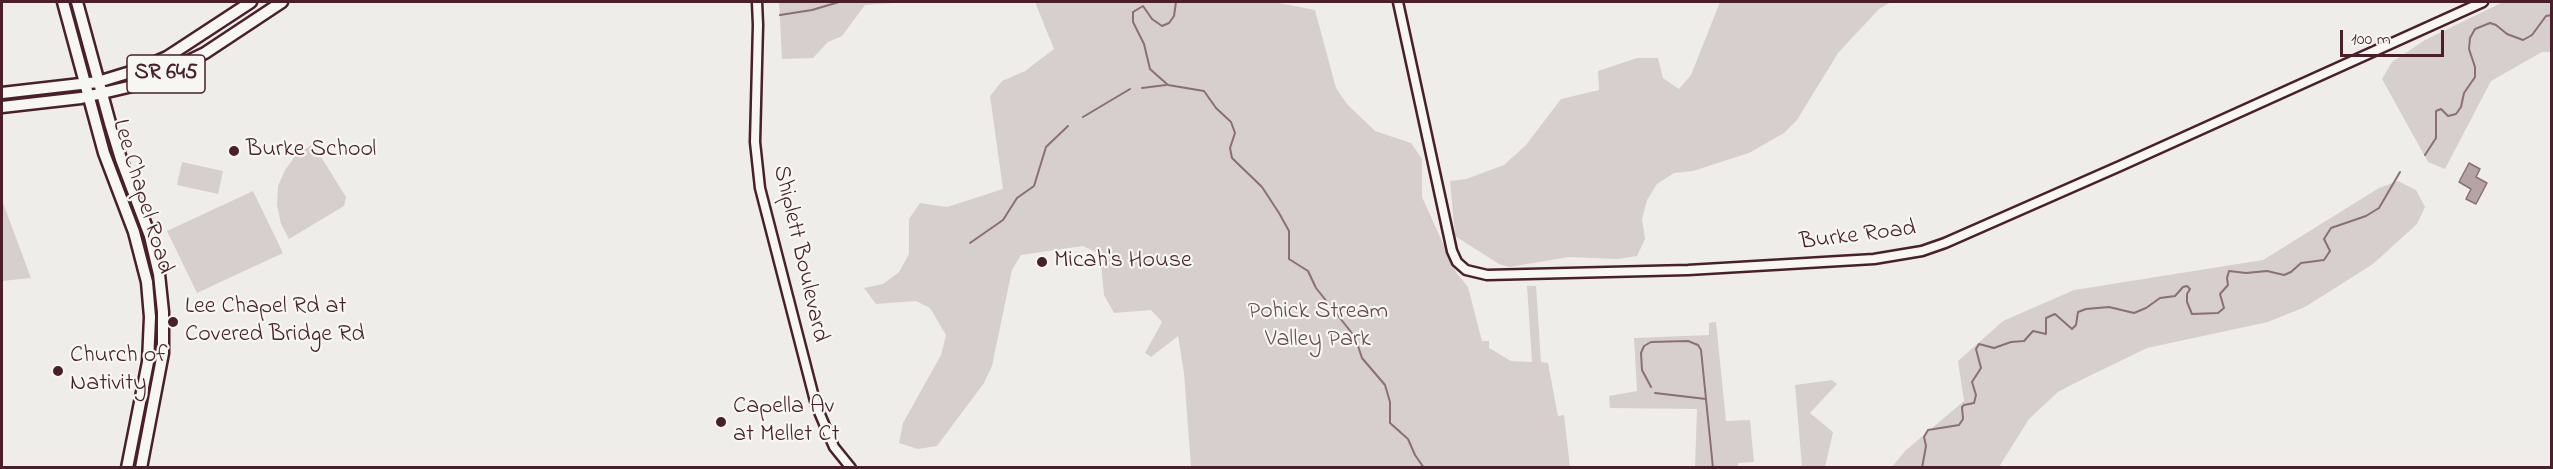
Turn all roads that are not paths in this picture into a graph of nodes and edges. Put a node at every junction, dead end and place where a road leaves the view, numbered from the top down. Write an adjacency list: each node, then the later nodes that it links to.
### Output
1 (63, 2): 8 (main road, Lee Chapel Road)
2 (77, 2): 9 (main road, Lee Chapel Road)
3 (251, 2): 9 (main road, SR 645)
4 (282, 2): 11 (main road, SR 645)
5 (757, 2): 16 (street, Shiplett Boulevard)
6 (1398, 2): 7 (street, Burke Road)
7 (2483, 2)
8 (86, 82): 9 (main road, SR 645); 10 (main road, SR 645); 12 (main road, Lee Chapel Road)
9 (98, 82): 11 (main road, Lee Chapel Road)
10 (2, 93)
11 (102, 93): 12 (main road, SR 645); 15 (main road, Lee Chapel Road)
12 (89, 96): 13 (main road, SR 645); 14 (main road, Lee Chapel Road)
13 (2, 107)
14 (127, 468)
15 (141, 468)
16 (851, 468)

